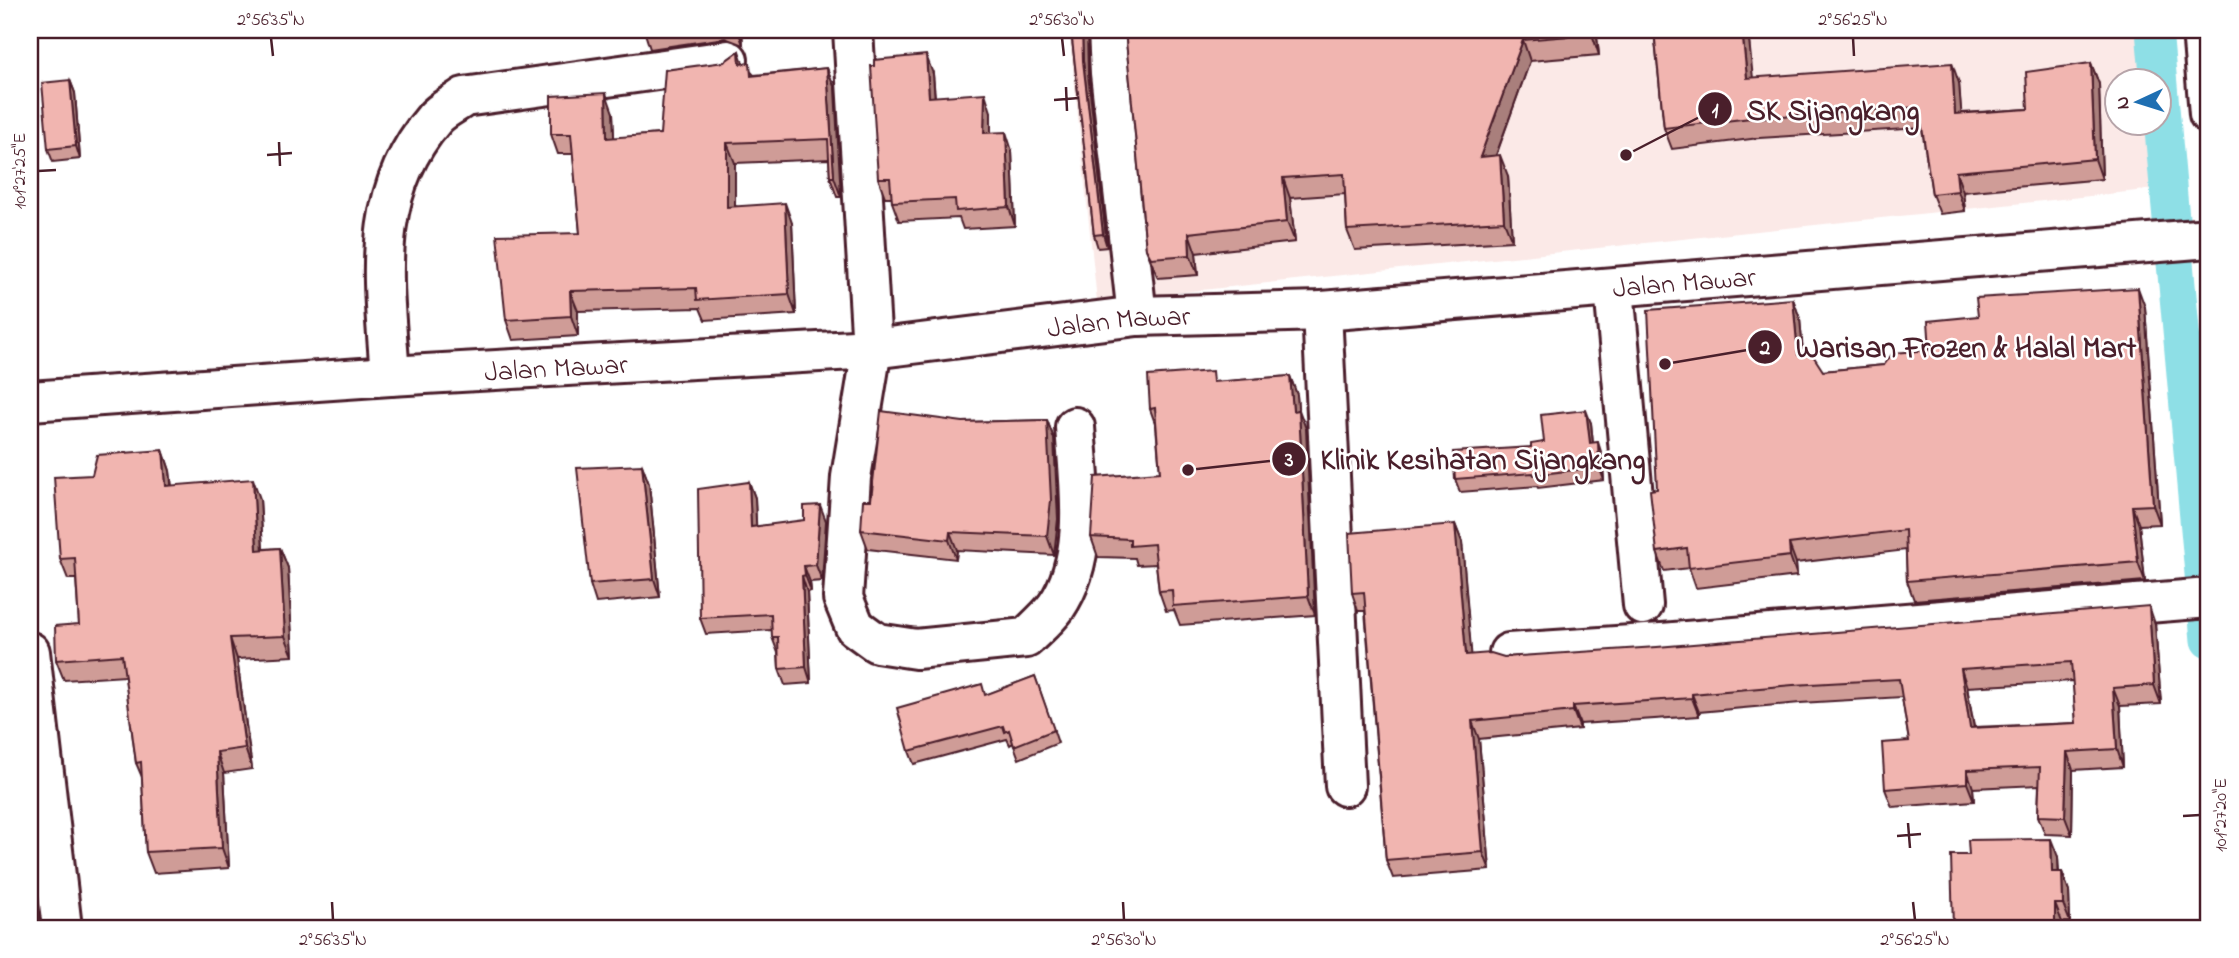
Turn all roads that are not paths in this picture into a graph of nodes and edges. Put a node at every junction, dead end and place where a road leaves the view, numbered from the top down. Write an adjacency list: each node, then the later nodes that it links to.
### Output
1 (853, 30): 10 (street)
2 (1108, 30): 9 (street)
3 (2202, 30): 5 (street)
4 (728, 60): 11 (street)
5 (2209, 114)
6 (2204, 239): 7 (street, Jalan Mawar)
7 (1614, 289): 8 (street, Jalan Mawar); 15 (street)
8 (1322, 310): 9 (street, Jalan Mawar); 18 (street)
9 (1137, 316): 10 (street, Jalan Mawar)
10 (872, 349): 11 (street, Jalan Mawar); 13 (street)
11 (390, 376): 12 (street, Jalan Mawar)
12 (30, 401)
13 (1075, 427)
14 (2209, 598): 17 (street)
15 (1643, 605)
16 (30, 652): 19 (street)
17 (1509, 653)
18 (1345, 786)
19 (39, 791): 20 (street)
20 (62, 928)

